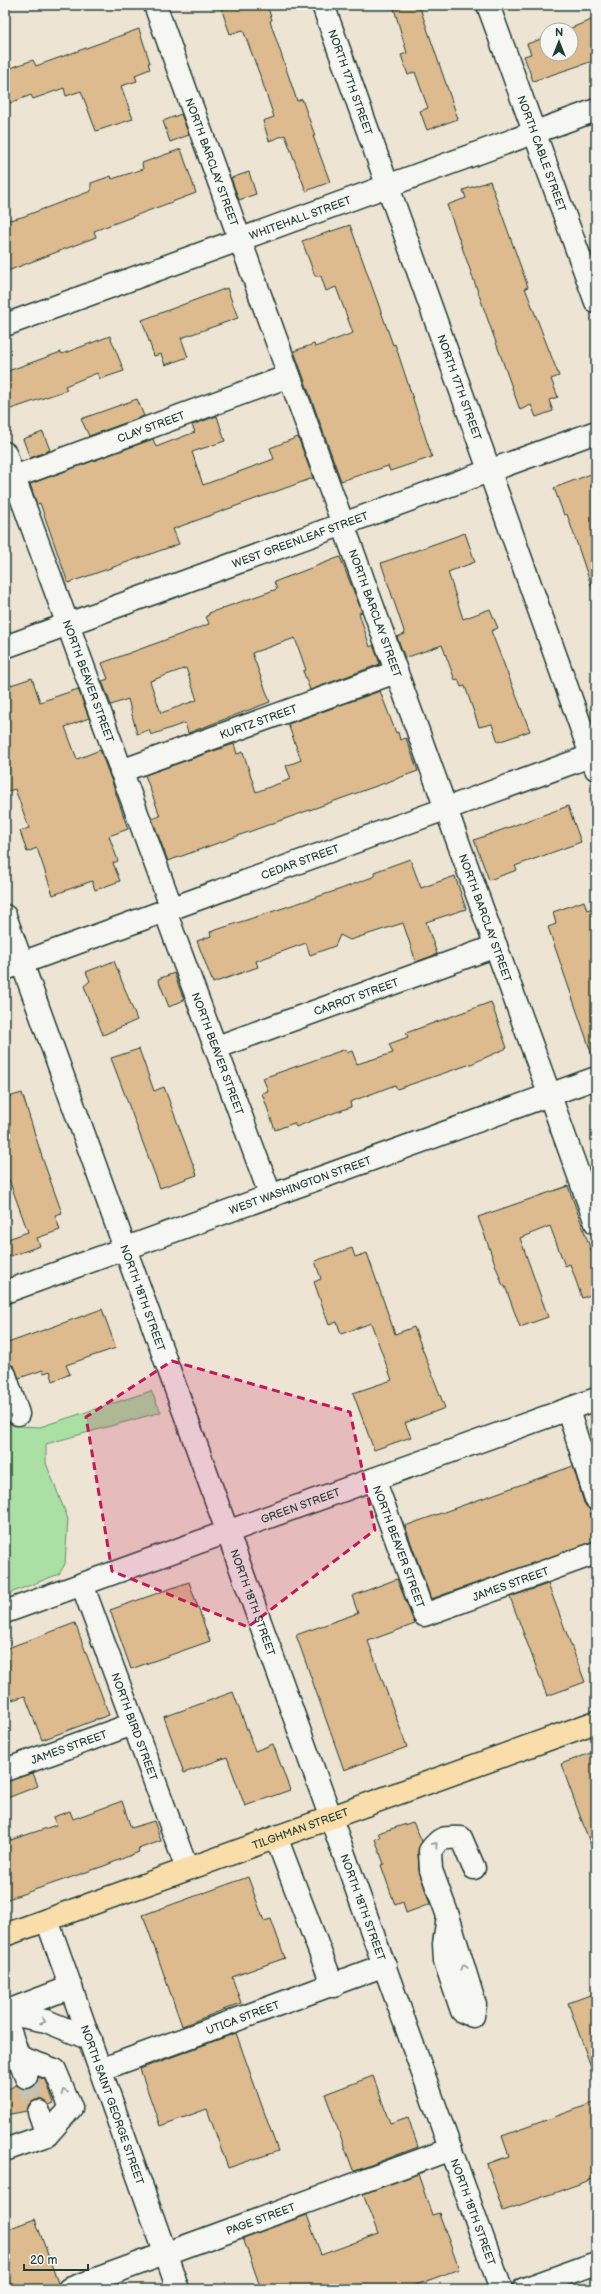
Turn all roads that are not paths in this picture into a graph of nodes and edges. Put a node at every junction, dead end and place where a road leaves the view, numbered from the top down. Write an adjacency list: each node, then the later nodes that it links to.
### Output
1 (154, 5): 7 (street, NORTH BARCLAY STREET)
2 (323, 5): 6 (street, NORTH 17TH STREET)
3 (488, 5): 5 (street, NORTH CABLE STREET)
4 (596, 110): 5 (street, WHITEHALL STREET)
5 (534, 133): 6 (street, WHITEHALL STREET); 8 (street, NORTH CABLE STREET)
6 (388, 186): 7 (street, WHITEHALL STREET); 14 (street, NORTH 17TH STREET)
7 (241, 240): 10 (street, WHITEHALL STREET); 11 (street, NORTH BARCLAY STREET)
8 (590, 267): 9 (street, NORTH CABLE STREET)
9 (596, 302)
10 (5, 325)
11 (289, 376): 15 (street, CLAY STREET); 16 (street, NORTH BARCLAY STREET)
12 (596, 432): 14 (street, WEST GREENLEAF STREET)
13 (5, 453): 15 (street, NORTH BEAVER STREET)
14 (489, 470): 16 (street, WEST GREENLEAF STREET); 20 (street, NORTH 17TH STREET)
15 (14, 477): 17 (street, NORTH BEAVER STREET)
16 (342, 524): 17 (street, WEST GREENLEAF STREET); 19 (street, NORTH BARCLAY STREET)
17 (68, 624): 18 (street, WEST GREENLEAF STREET); 21 (street, NORTH BEAVER STREET)
18 (5, 647)
19 (396, 672): 21 (street, KURTZ STREET); 22 (street, NORTH BARCLAY STREET)
20 (594, 760): 22 (street, CEDAR STREET)
21 (121, 771): 23 (street, NORTH BEAVER STREET)
22 (447, 809): 23 (street, CEDAR STREET); 25 (street, NORTH BARCLAY STREET)
23 (169, 910): 26 (street, CEDAR STREET); 27 (street, NORTH BEAVER STREET)
24 (5, 916): 26 (street, NORTH 18TH STREET)
25 (496, 946): 27 (street, CARROT STREET); 29 (street, NORTH BARCLAY STREET)
26 (13, 966): 32 (street, NORTH 18TH STREET)
27 (216, 1047): 30 (street, NORTH BEAVER STREET)
28 (596, 1078): 29 (street, WEST WASHINGTON STREET)
29 (550, 1095): 30 (street, WEST WASHINGTON STREET); 31 (street, NORTH BARCLAY STREET)
30 (271, 1197): 32 (street, WEST WASHINGTON STREET)
31 (596, 1223)
32 (127, 1250): 33 (street, WEST WASHINGTON STREET); 40 (street, NORTH 18TH STREET)
33 (5, 1292)
34 (5, 1375): 37 (street)
35 (596, 1400): 36 (street, GREEN STREET)
36 (568, 1410): 38 (street, GREEN STREET); 39 (street)
37 (18, 1414)
38 (374, 1479): 40 (street, GREEN STREET); 44 (street, NORTH BEAVER STREET)
39 (596, 1500)
40 (227, 1532): 42 (street, GREEN STREET); 48 (street, NORTH 18TH STREET)
41 (596, 1553): 44 (street, JAMES STREET)
42 (82, 1584): 43 (street, GREEN STREET); 46 (street, NORTH BIRD STREET)
43 (5, 1612)
44 (424, 1614)
45 (596, 1722): 48 (main road, TILGHMAN STREET)
46 (133, 1724): 47 (street, JAMES STREET); 51 (street, NORTH BIRD STREET)
47 (5, 1770)
48 (332, 1817): 49 (main road, TILGHMAN STREET); 54 (street, NORTH 18TH STREET)
49 (276, 1837): 51 (main road, TILGHMAN STREET); 55 (street)
50 (474, 1868): 58 (street, one-way to 50)
51 (187, 1869): 52 (main road, TILGHMAN STREET)
52 (47, 1920): 53 (main road, TILGHMAN STREET); 56 (street, NORTH SAINT GEORGE STREET)
53 (5, 1935)
54 (385, 1965): 55 (street, UTICA STREET); 64 (street, NORTH 18TH STREET)
55 (333, 1986): 61 (street, UTICA STREET)
56 (71, 1987): 57 (street); 60 (street, NORTH SAINT GEORGE STREET)
57 (5, 2013): 60 (street, one-way to 60)
58 (473, 2016)
59 (5, 2018): 63 (street, one-way to 59)
60 (90, 2039): 61 (street, NORTH SAINT GEORGE STREET)
61 (100, 2070): 66 (street, NORTH SAINT GEORGE STREET)
62 (39, 2112): 63 (street)
63 (48, 2135): 65 (street)
64 (451, 2149): 66 (street, PAGE STREET); 70 (street, NORTH 18TH STREET)
65 (5, 2150)
66 (166, 2254): 68 (street, PAGE STREET); 69 (street, NORTH SAINT GEORGE STREET)
67 (596, 2263): 71 (street)
68 (69, 2289)
69 (178, 2289)
70 (501, 2289)
71 (524, 2289)

